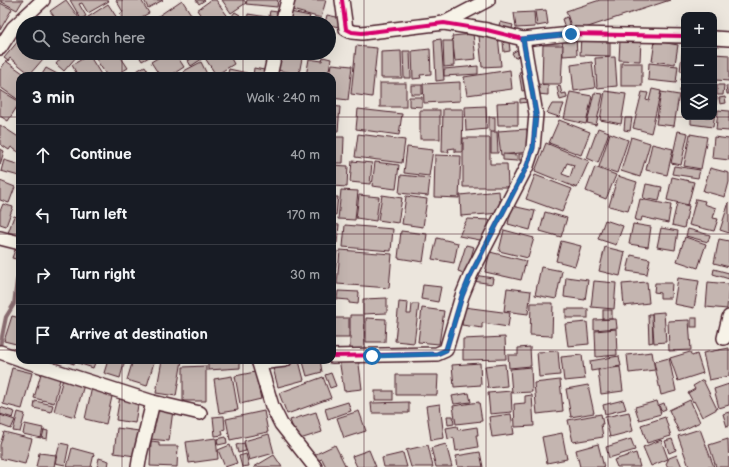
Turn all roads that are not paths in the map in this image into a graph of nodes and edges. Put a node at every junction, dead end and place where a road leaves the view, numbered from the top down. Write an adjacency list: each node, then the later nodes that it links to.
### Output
1 (43, 0): 5 (street)
2 (288, 0): 6 (street)
3 (342, 0): 7 (street)
4 (488, 0): 7 (street)
5 (26, 16)
6 (284, 16)
7 (444, 23): 11 (street)
8 (16, 25): 13 (street)
9 (681, 36): 11 (street)
10 (717, 38): 12 (street)
11 (523, 39): 20 (street)
12 (729, 39)
13 (0, 48)
14 (273, 60): 15 (street)
15 (271, 72)
16 (0, 238): 17 (street)
17 (16, 242)
18 (729, 316): 19 (street)
19 (724, 338)
20 (336, 356)
21 (35, 364): 23 (street)
22 (260, 364): 26 (street)
23 (153, 402): 24 (street); 25 (street)
24 (200, 413)
25 (138, 467)
26 (315, 467)

